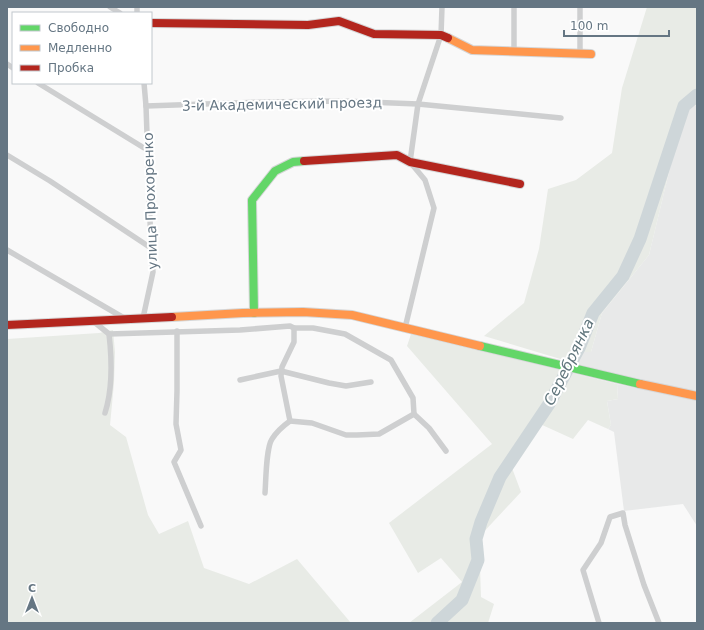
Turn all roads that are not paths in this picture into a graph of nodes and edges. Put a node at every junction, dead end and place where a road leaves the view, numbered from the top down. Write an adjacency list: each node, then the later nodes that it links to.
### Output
1 (442, 7): 5 (street)
2 (514, 7): 6 (street)
3 (580, 7): 7 (street)
4 (152, 23): 5 (street)
5 (441, 35): 6 (street); 11 (street)
6 (514, 52): 7 (street)
7 (580, 53): 8 (street)
8 (591, 54)
9 (40, 84): 14 (street)
10 (144, 84): 12 (street, улица Прохоренко)
11 (418, 104): 12 (street, 3-й Академический проезд); 13 (street, 3-й Академический проезд); 16 (street)
12 (146, 106): 14 (street, улица Прохоренко)
13 (561, 118)
14 (148, 151): 18 (street, улица Прохоренко)
15 (7, 155): 18 (street)
16 (410, 162): 17 (street); 20 (street); 26 (street)
17 (520, 184)
18 (151, 248): 21 (street, улица Прохоренко)
19 (7, 250): 22 (street)
20 (254, 312): 21 (street); 26 (street)
21 (143, 318): 22 (street)
22 (125, 319): 23 (street)
23 (93, 321): 24 (street); 28 (street)
24 (7, 325)
25 (294, 328): 27 (street); 29 (street); 34 (street)
26 (405, 328): 32 (street)
27 (177, 331): 28 (street); 38 (street)
28 (109, 334): 33 (street)
29 (282, 370): 30 (street); 31 (street); 35 (street)
30 (240, 380)
31 (371, 382)
32 (697, 396)
33 (106, 413)
34 (414, 414): 35 (street); 36 (street)
35 (290, 421): 37 (street)
36 (446, 452)
37 (265, 493)
38 (201, 526)
39 (599, 623): 40 (street)
40 (659, 623)

